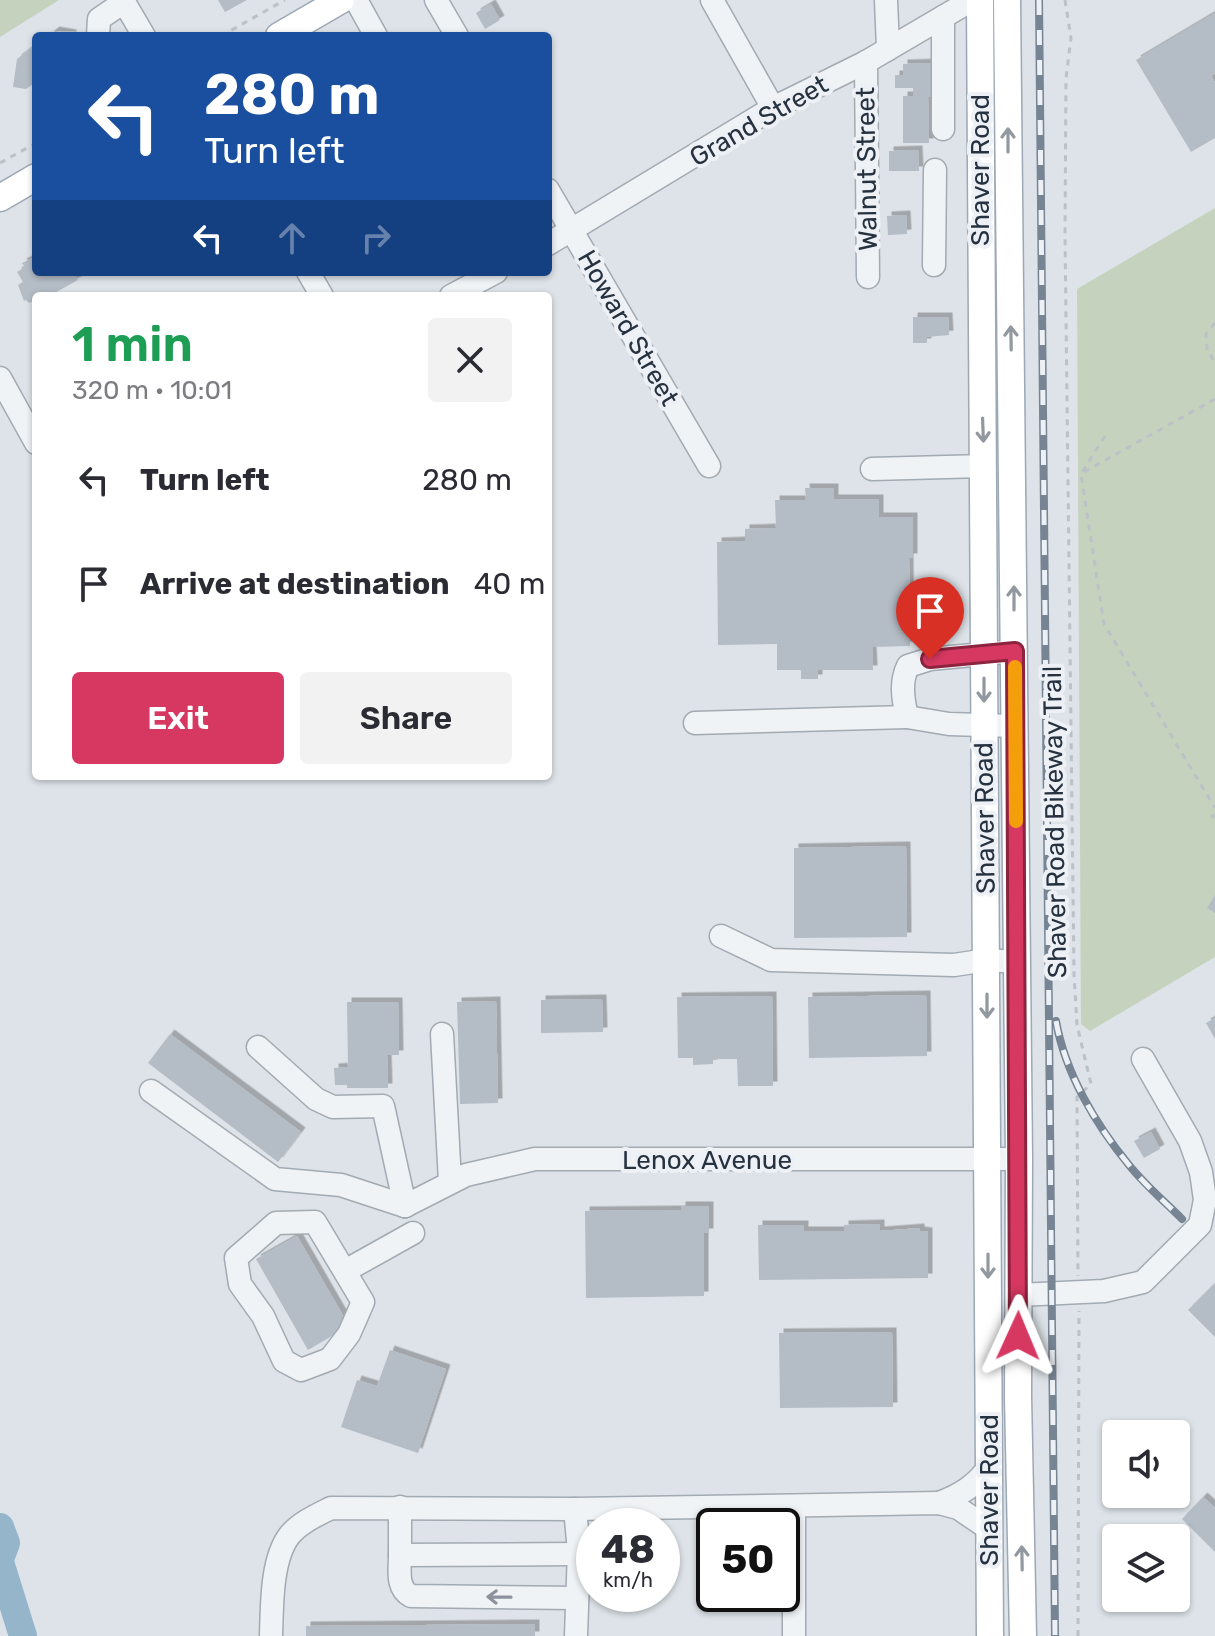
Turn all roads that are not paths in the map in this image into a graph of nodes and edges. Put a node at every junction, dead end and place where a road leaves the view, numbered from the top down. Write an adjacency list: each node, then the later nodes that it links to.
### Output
1 (343, 0): 11 (main road); 12 (street)
2 (436, 0): 13 (street)
3 (712, 0): 16 (street)
4 (886, 0): 14 (street)
5 (972, 0): 8 (street, Grand Street)
6 (980, 0): 31 (main road, Shaver Road, one-way to 31)
7 (1007, 0): 33 (main road, Shaver Road, one-way to 7)
8 (943, 17): 14 (street, Grand Street); 17 (street)
9 (98, 32): 10 (street)
10 (142, 32)
11 (286, 32)
12 (372, 32)
13 (455, 32)
14 (888, 49): 15 (street, Grand Street)
15 (866, 62): 16 (street, Grand Street); 26 (street, Walnut Street)
16 (773, 108): 22 (street, Grand Street)
17 (943, 129)
18 (935, 170): 24 (street)
19 (32, 179): 21 (main road)
20 (552, 197): 22 (street, Howard Street)
21 (0, 198)
22 (572, 231): 23 (street, Grand Street); 30 (street, Howard Street)
23 (552, 242)
24 (934, 265)
25 (488, 276): 27 (street)
26 (868, 277)
27 (458, 292)
28 (0, 378): 29 (street)
29 (32, 436)
30 (709, 466)
31 (984, 466): 32 (street); 34 (main road, Shaver Road)
32 (872, 469)
33 (1015, 651): 34 (street); 38 (main road, Shaver Road)
34 (984, 654): 35 (street); 37 (main road, Shaver Road, one-way to 37)
35 (907, 717): 36 (street); 37 (street)
36 (695, 723)
37 (984, 724): 38 (street); 40 (main road, Shaver Road)
38 (1015, 726): 41 (main road, Shaver Road)
39 (721, 936): 40 (street)
40 (987, 960): 41 (street); 46 (main road, Shaver Road, one-way to 46)
41 (1017, 962): 47 (main road, Shaver Road)
42 (442, 1034): 48 (street)
43 (258, 1047): 49 (street)
44 (1143, 1059): 50 (street)
45 (151, 1091): 49 (street)
46 (987, 1159): 47 (street, Lenox Avenue); 48 (street, Lenox Avenue); 54 (main road, Shaver Road, one-way to 54)
47 (1019, 1159): 53 (main road, Shaver Road)
48 (450, 1182): 49 (street, Lenox Avenue)
49 (405, 1206)
50 (1208, 1219): 53 (street)
51 (413, 1233): 52 (street)
52 (345, 1271): 52 (street)
53 (1018, 1295): 69 (main road, Shaver Road, one-way to 53)
54 (989, 1467): 55 (street); 60 (main road, Shaver Road)
55 (939, 1503): 56 (street); 60 (street)
56 (794, 1506): 58 (street); 67 (street)
57 (400, 1507): 58 (street); 62 (street); 65 (street)
58 (575, 1509): 59 (street)
59 (576, 1520)
60 (989, 1529): 68 (main road, Shaver Road)
61 (576, 1554): 62 (street)
62 (400, 1555): 63 (street, one-way to 62)
63 (576, 1598)
64 (577, 1612): 66 (street)
65 (271, 1636)
66 (576, 1636)
67 (794, 1636)
68 (990, 1636)
69 (1023, 1636)

